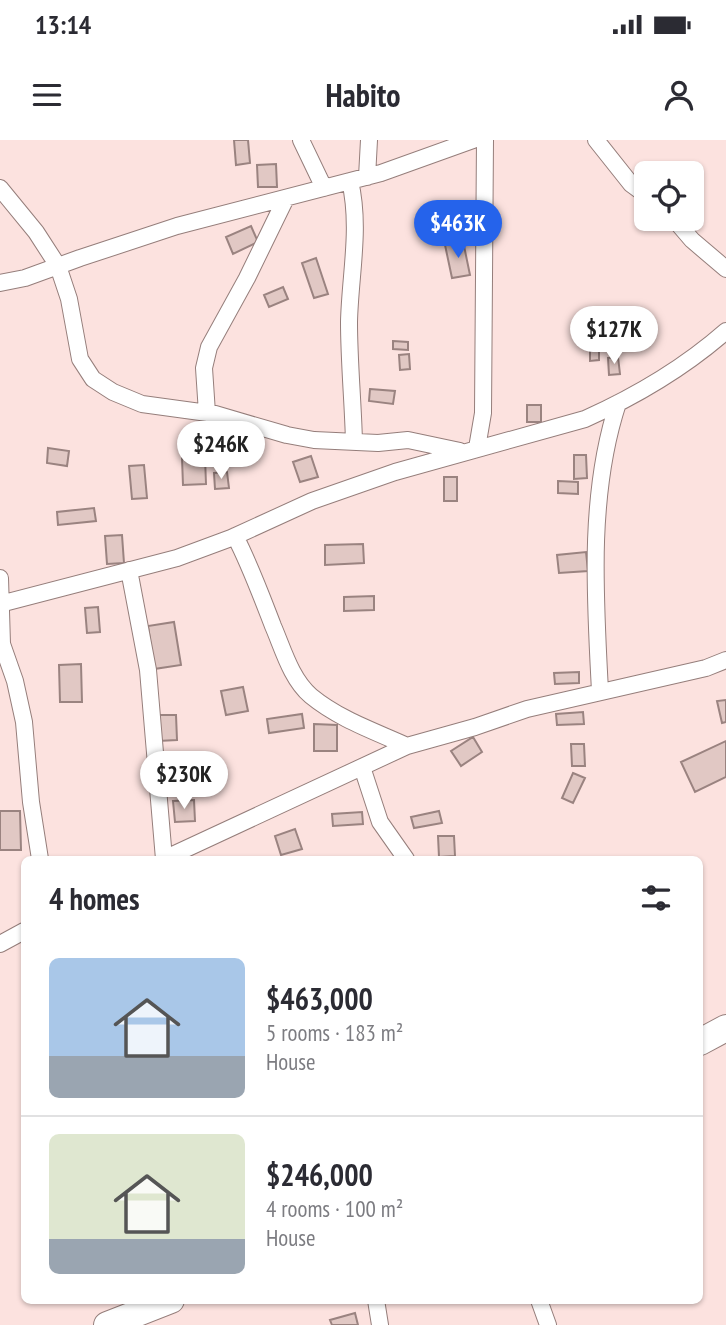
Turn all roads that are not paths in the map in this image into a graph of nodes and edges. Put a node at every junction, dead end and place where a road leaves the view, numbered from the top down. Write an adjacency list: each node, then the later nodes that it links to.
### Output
1 (301, 140): 10 (street)
2 (369, 140): 6 (street)
3 (473, 140): 6 (street)
4 (485, 140): 20 (street)
5 (596, 140): 8 (street)
6 (367, 177): 7 (street)
7 (350, 181): 10 (street); 19 (street)
8 (634, 186)
9 (0, 188): 13 (street)
10 (324, 188): 11 (street)
11 (286, 198): 13 (street); 18 (street)
12 (684, 231): 14 (street)
13 (58, 266): 15 (street); 18 (street)
14 (726, 269)
15 (0, 283)
16 (726, 331): 17 (street)
17 (618, 403): 20 (street); 26 (street)
18 (208, 413): 19 (street)
19 (354, 442): 20 (street)
20 (470, 450): 21 (street)
21 (235, 537): 22 (street); 27 (street)
22 (129, 570): 24 (street); 30 (street)
23 (0, 578): 24 (street)
24 (1, 603): 29 (street)
25 (726, 660): 26 (street)
26 (600, 691): 27 (street)
27 (407, 746): 28 (street)
28 (362, 767): 31 (street); 32 (street)
29 (40, 856)
30 (164, 856)
31 (170, 856)
32 (404, 856)
33 (21, 937): 34 (street)
34 (0, 944)
35 (726, 1028): 36 (highway)
36 (703, 1040)
37 (158, 1304): 40 (highway)
38 (377, 1304): 41 (street)
39 (540, 1304): 42 (street)
40 (107, 1325)
41 (380, 1325)
42 (548, 1325)

